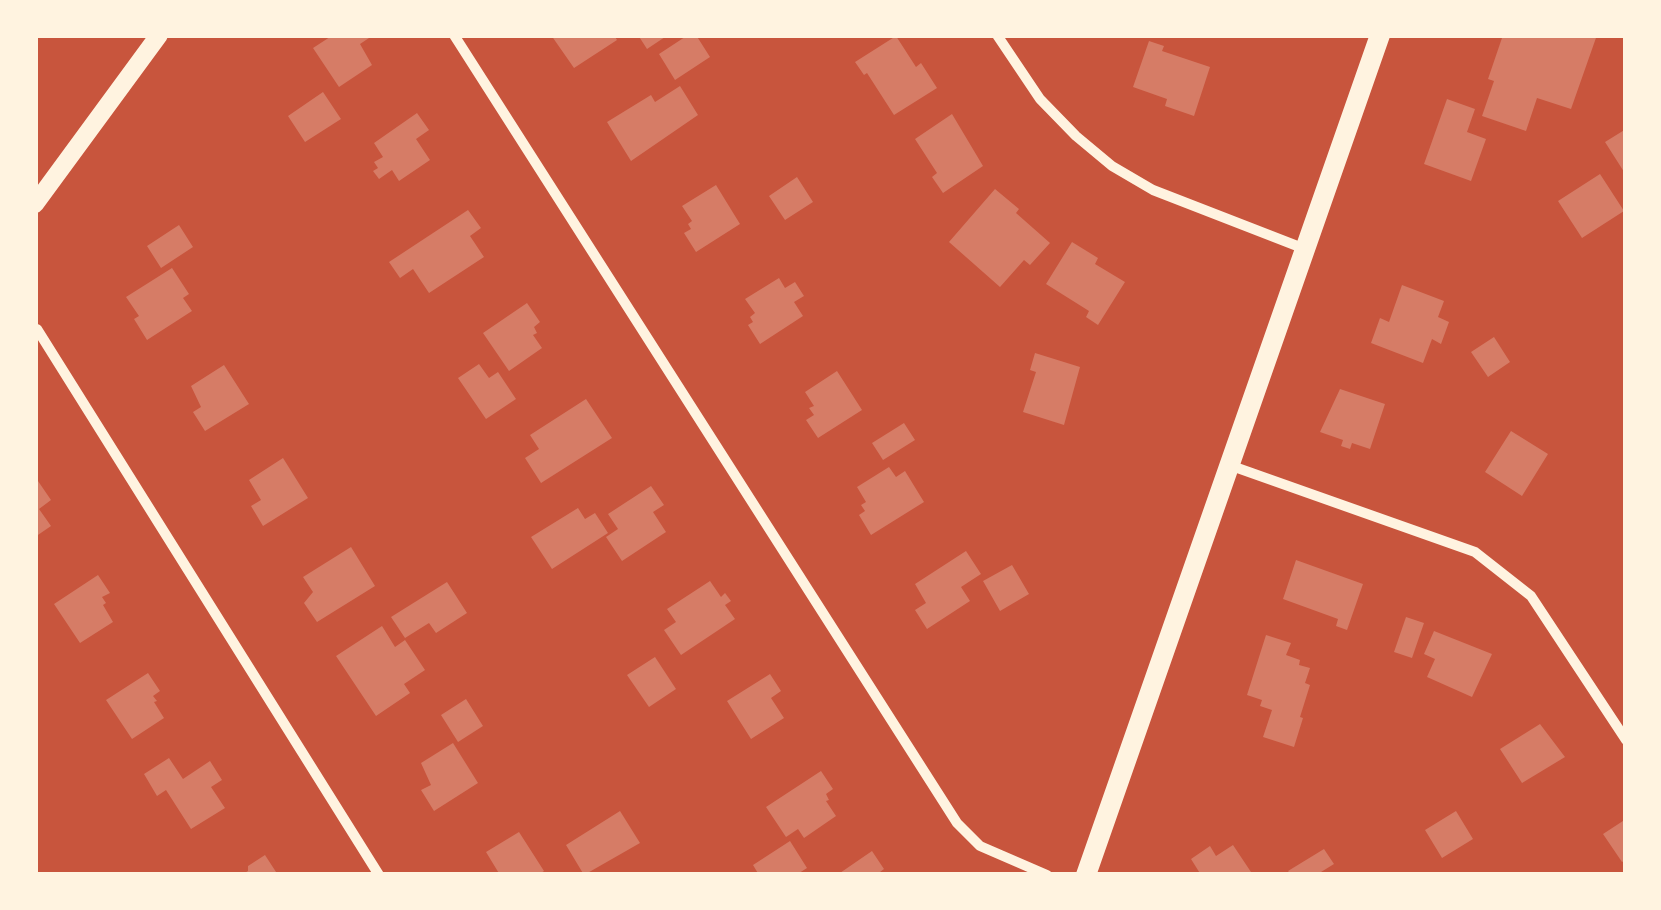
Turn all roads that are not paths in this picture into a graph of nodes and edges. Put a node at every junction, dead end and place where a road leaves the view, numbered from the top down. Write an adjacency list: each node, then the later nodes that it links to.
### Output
1 (158, 35): 5 (street)
2 (454, 35): 11 (street)
3 (997, 35): 6 (street)
4 (1380, 35): 6 (main road)
5 (35, 204)
6 (1306, 249): 8 (main road)
7 (37, 329): 10 (street)
8 (1230, 466): 9 (street); 12 (main road)
9 (1626, 740)
10 (380, 875)
11 (1048, 875)
12 (1086, 875)

